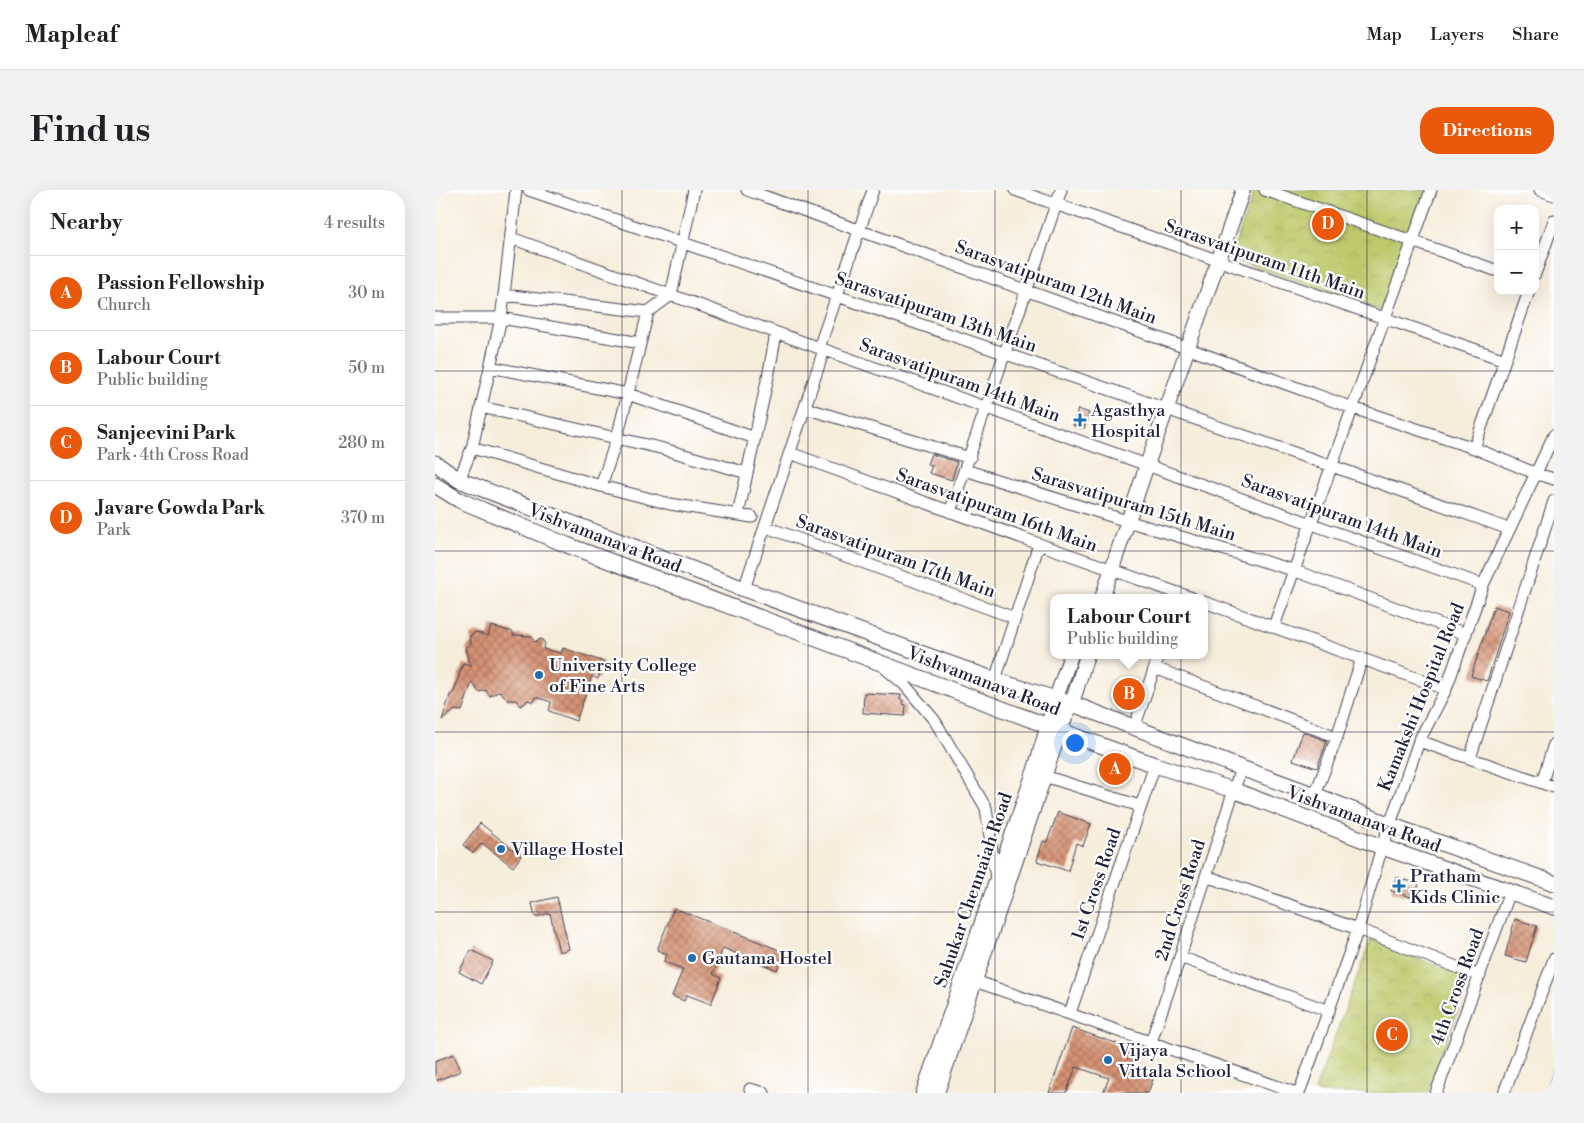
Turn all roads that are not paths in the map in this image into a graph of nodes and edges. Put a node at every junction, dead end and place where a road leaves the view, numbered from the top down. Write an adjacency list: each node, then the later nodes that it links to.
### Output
1 (516, 190): 16 (street)
2 (529, 190): 18 (street, Sarasvatipuram 13th Main)
3 (694, 190): 18 (street)
4 (747, 190): 15 (street, Sarasvatipuram 12th Main)
5 (873, 190): 15 (street)
6 (1015, 190): 13 (street, Sarasvatipuram 11th Main)
7 (1061, 190): 13 (street)
8 (1243, 190): 19 (street)
9 (1265, 190): 17 (street)
10 (1431, 190): 17 (street)
11 (1540, 190): 12 (street)
12 (1554, 195)
13 (1056, 204): 19 (street, Sarasvatipuram 11th Main); 22 (street)
14 (1554, 221): 20 (street)
15 (859, 230): 22 (street, Sarasvatipuram 12th Main); 26 (street)
16 (511, 238): 23 (street); 24 (street, Sarasvatipuram 14th Main)
17 (1413, 242): 21 (street); 30 (street)
18 (683, 243): 24 (street); 26 (street, Sarasvatipuram 13th Main)
19 (1218, 261): 30 (street, Sarasvatipuram 11th Main); 33 (street)
20 (1539, 263)
21 (1494, 270)
22 (1027, 290): 33 (street, Sarasvatipuram 12th Main); 35 (street)
23 (505, 295): 27 (street); 29 (street)
24 (671, 295): 27 (street); 31 (street, Sarasvatipuram 14th Main)
25 (1528, 295): 36 (street)
26 (837, 296): 34 (street); 35 (street, Sarasvatipuram 13th Main)
27 (648, 312): 32 (street)
28 (435, 318): 29 (street)
29 (501, 318): 32 (street); 37 (street)
30 (1385, 319): 36 (street, Sarasvatipuram 11th Main); 42 (street)
31 (776, 333): 34 (street, Sarasvatipuram 14th Main); 46 (street)
32 (640, 343): 38 (street)
33 (1187, 348): 42 (street, Sarasvatipuram 12th Main); 43 (street)
34 (821, 349): 40 (street); 41 (street, Sarasvatipuram 14th Main)
35 (1005, 354): 41 (street); 43 (street, Sarasvatipuram 13th Main)
36 (1505, 360): 48 (street)
37 (490, 367): 38 (street); 39 (street)
38 (628, 394): 45 (street); 46 (street)
39 (481, 407): 45 (street); 47 (street)
40 (805, 408): 49 (street); 50 (street)
41 (986, 408): 50 (street); 52 (street, Sarasvatipuram 14th Main)
42 (1353, 408): 48 (street, Sarasvatipuram 12th Main); 53 (street)
43 (1166, 409): 52 (street); 53 (street, Sarasvatipuram 13th Main)
44 (1554, 435): 56 (street, Kamakshi Hospital Road)
45 (617, 438): 55 (street); 60 (street)
46 (755, 438): 55 (street)
47 (472, 448): 58 (street); 60 (street)
48 (1474, 448): 56 (street, Sarasvatipuram 12th Main)
49 (790, 453): 62 (street, Sarasvatipuram 16th Main); 67 (street)
50 (970, 458): 54 (street)
51 (435, 464): 58 (main road, Vishvamanava Road)
52 (1147, 465): 65 (street); 66 (street, Sarasvatipuram 14th Main)
53 (1332, 466): 66 (street); 68 (street, Sarasvatipuram 13th Main)
54 (965, 470): 62 (street); 65 (street, Sarasvatipuram 15th Main)
55 (747, 474): 63 (street)
56 (1537, 474): 57 (street, Sarasvatipuram 12th Main); 68 (street, Kamakshi Hospital Road)
57 (1554, 479)
58 (459, 480): 73 (main road, Vishvamanava Road)
59 (435, 484): 84 (main road, Vishvamanava Road)
60 (601, 486): 63 (street)
61 (1554, 501): 94 (street)
62 (950, 512): 69 (street, Sarasvatipuram 16th Main)
63 (737, 515): 64 (street)
64 (752, 518)
65 (1127, 521): 70 (street); 71 (street, Sarasvatipuram 15th Main)
66 (1311, 523): 71 (street); 72 (street, Sarasvatipuram 14th Main)
67 (766, 527): 73 (street); 77 (street, Sarasvatipuram 17th Main)
68 (1509, 529): 72 (street, Kamakshi Hospital Road)
69 (1039, 544): 70 (street, Sarasvatipuram 16th Main); 77 (street)
70 (1110, 570): 74 (street); 75 (street, Sarasvatipuram 16th Main)
71 (1293, 570): 78 (street); 79 (street, Sarasvatipuram 15th Main)
72 (1483, 585): 79 (street, Kamakshi Hospital Road)
73 (744, 589): 86 (main road, Vishvamanava Road)
74 (1102, 594)
75 (1173, 594)
76 (1208, 603): 78 (street)
77 (1015, 618): 86 (street)
78 (1274, 626): 80 (street)
79 (1466, 634): 87 (street, Kamakshi Hospital Road)
80 (1362, 658): 87 (street); 91 (street)
81 (1070, 659): 88 (street)
82 (1086, 659): 88 (street)
83 (1158, 659): 85 (street)
84 (878, 661): 89 (main road, Vishvamanava Road); 106 (street)
85 (1155, 668): 90 (street); 91 (street)
86 (995, 680): 88 (main road, Vishvamanava Road)
87 (1446, 689): 92 (street, Kamakshi Hospital Road)
88 (1063, 701): 89 (street, Sahukar Chennaiah Road); 90 (main road, Vishvamanava Road)
89 (1054, 728): 95 (main road, Vishvamanava Road); 97 (street, Sahukar Chennaiah Road); 106 (street, Sahukar Chennaiah Road)
90 (1134, 728): 96 (main road, Vishvamanava Road)
91 (1337, 737): 101 (street)
92 (1419, 741): 94 (street); 103 (street, Kamakshi Hospital Road)
93 (1554, 744): 98 (street)
94 (1470, 758): 98 (street)
95 (1155, 765): 100 (main road, Vishvamanava Road); 102 (street, 1st Cross Road)
96 (1241, 768): 100 (street, 2nd Cross Road); 101 (main road, Vishvamanava Road)
97 (1044, 776): 102 (street); 114 (street, Sahukar Chennaiah Road)
98 (1541, 782): 99 (street)
99 (1554, 787)
100 (1233, 790): 104 (main road, Vishvamanava Road); 105 (street, 2nd Cross Road)
101 (1315, 795): 103 (main road, Vishvamanava Road)
102 (1140, 806): 116 (street, 1st Cross Road)
103 (1390, 825): 104 (street, Kamakshi Hospital Road); 107 (main road, Vishvamanava Road)
104 (1381, 847): 108 (main road, Vishvamanava Road); 110 (street, Kamakshi Hospital Road)
105 (1206, 876): 110 (street); 111 (street, 2nd Cross Road)
106 (997, 879): 120 (street, Sahukar Chennaiah Road)
107 (1554, 883)
108 (1510, 892): 109 (main road, Vishvamanava Road); 113 (street, 4th Cross Road)
109 (1554, 907)
110 (1357, 928): 113 (street); 115 (street, Kamakshi Hospital Road)
111 (1180, 957): 115 (street); 117 (street, 2nd Cross Road)
112 (1554, 959): 124 (street)
113 (1480, 976): 123 (street, 4th Cross Road)
114 (975, 981): 116 (street); 121 (street, Sahukar Chennaiah Road)
115 (1329, 1012): 122 (street, Kamakshi Hospital Road)
116 (1070, 1013): 117 (street)
117 (1151, 1042): 122 (street)
118 (750, 1089): 119 (street)
119 (764, 1093)
120 (923, 1093)
121 (937, 1093)
122 (1298, 1093)
123 (1436, 1093)
124 (1504, 1093)

